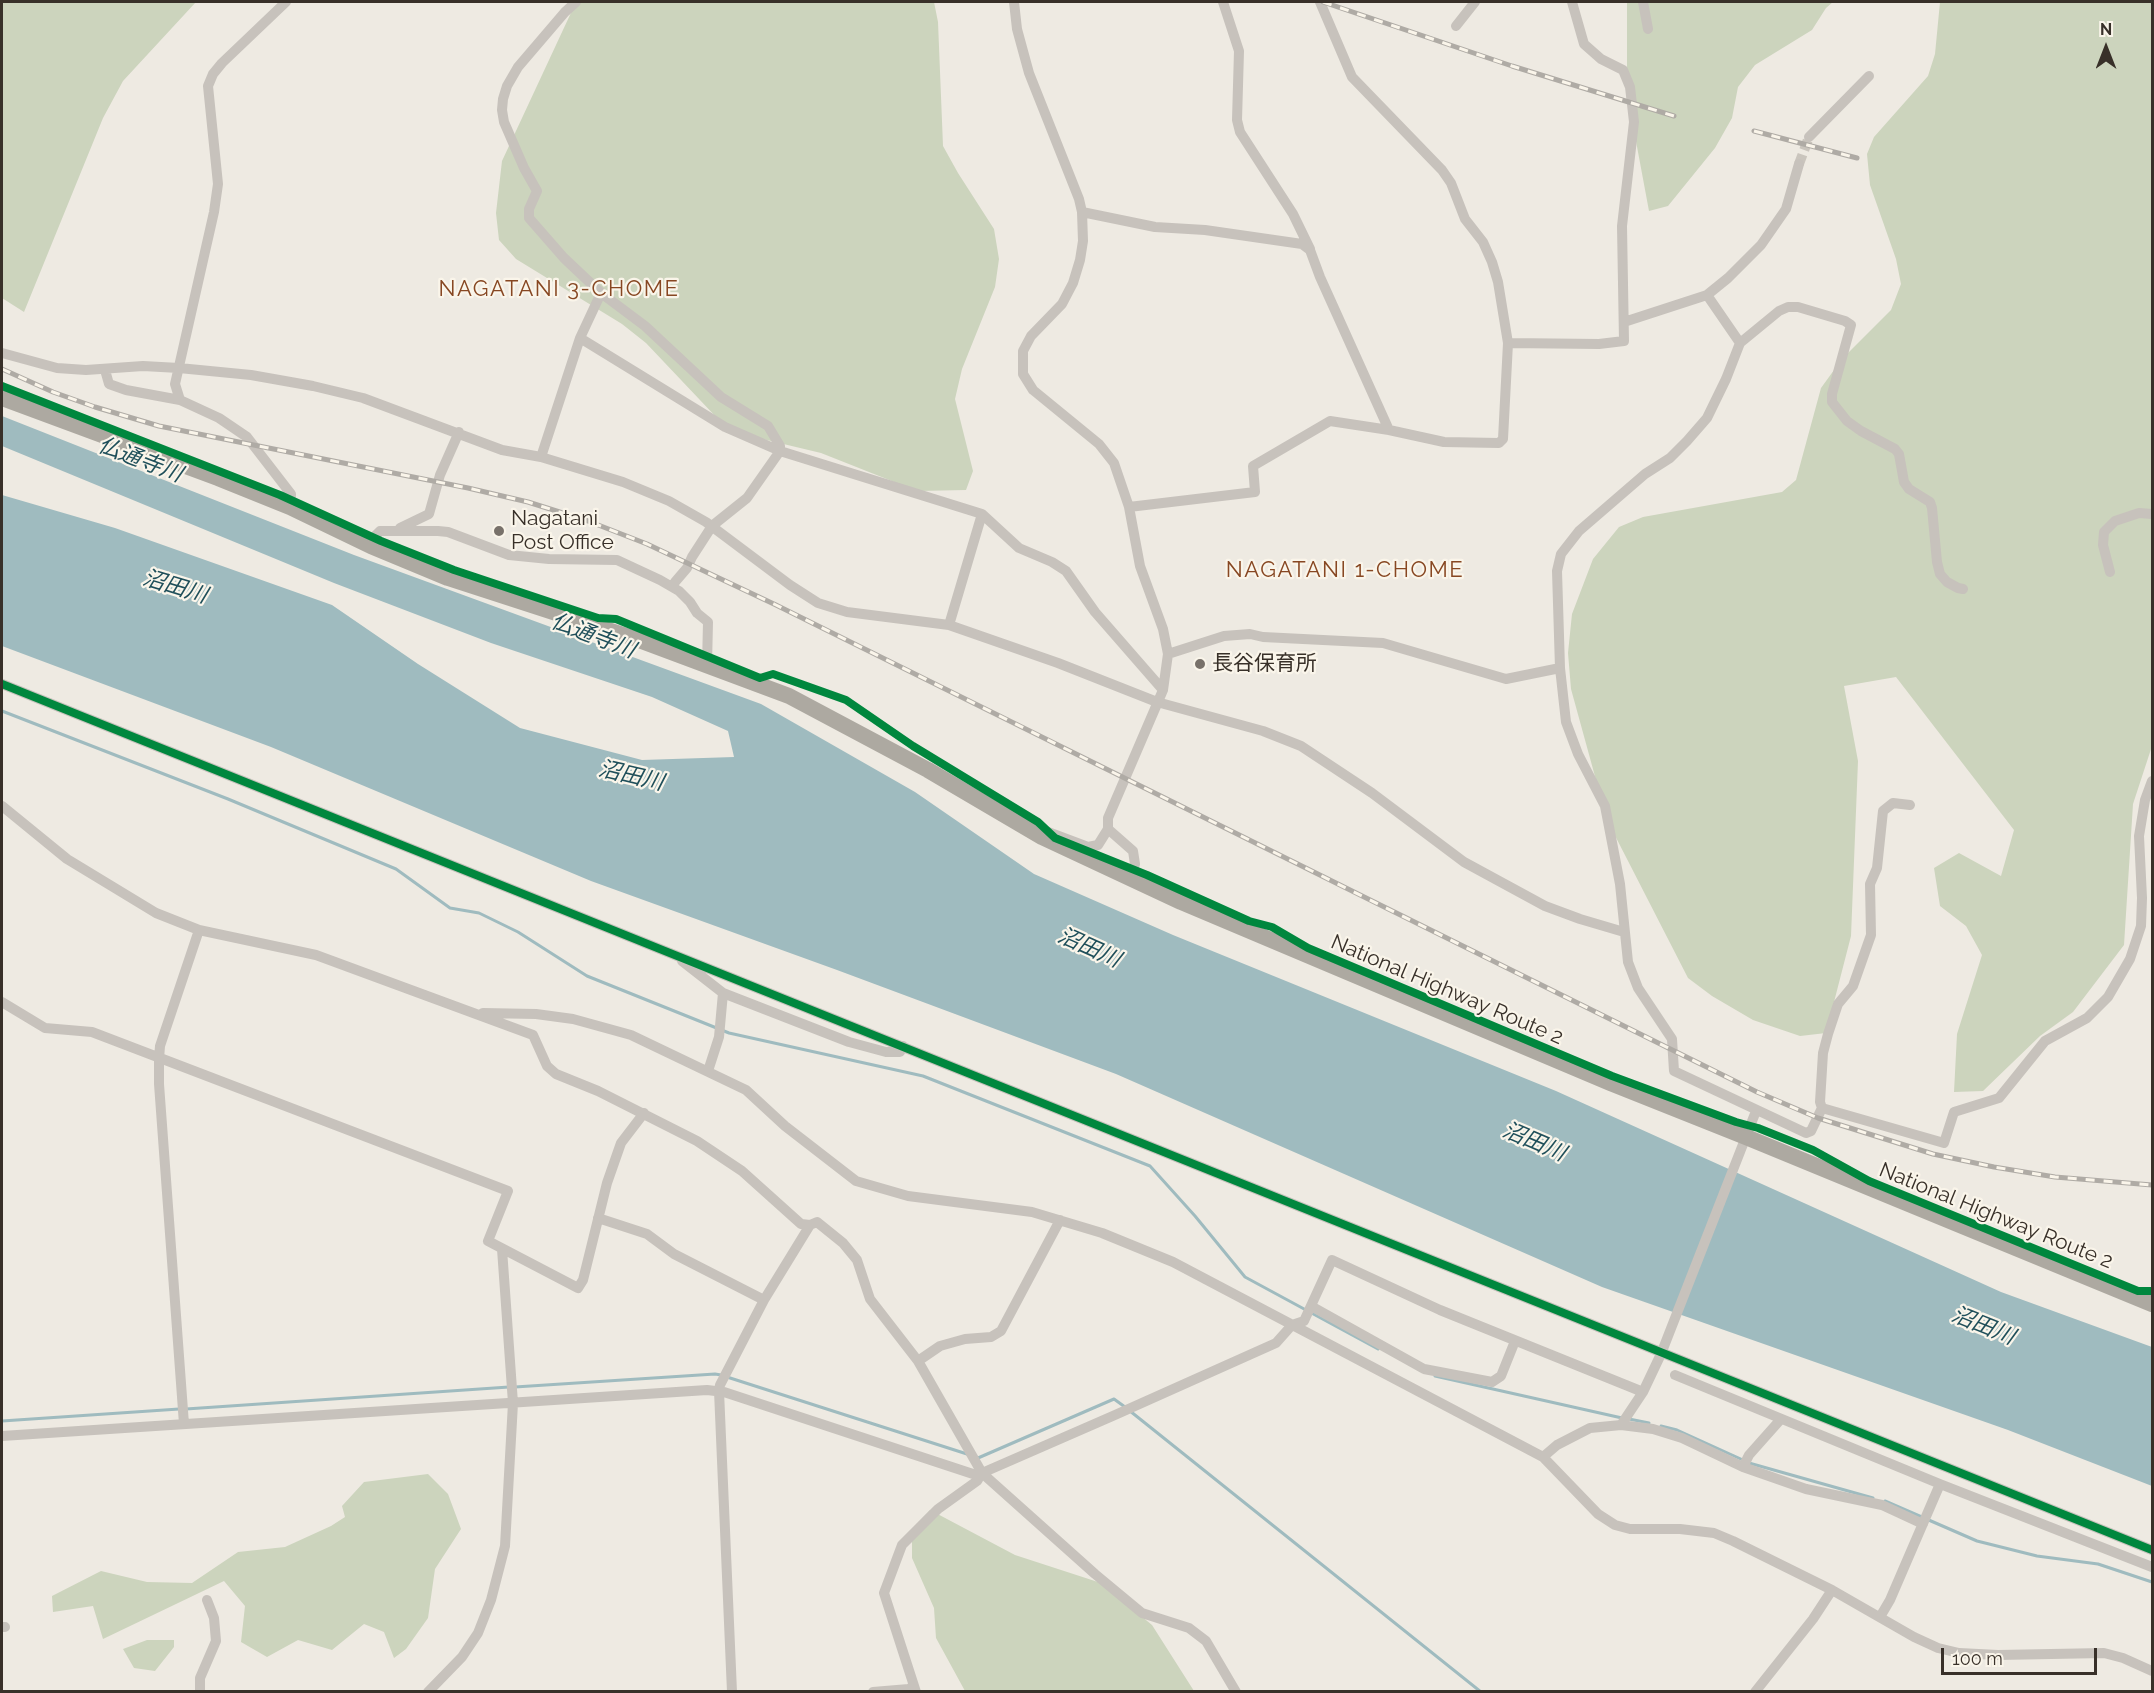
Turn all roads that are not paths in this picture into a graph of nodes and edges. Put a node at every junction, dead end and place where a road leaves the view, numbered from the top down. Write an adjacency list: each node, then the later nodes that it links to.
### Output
1 (286, 2): 23 (street)
2 (576, 2): 16 (street)
3 (1014, 2): 14 (street)
4 (1223, 2): 15 (street)
5 (1320, 2): 20 (street)
6 (1475, 2): 9 (street)
7 (1572, 2): 18 (street)
8 (1643, 2): 10 (street)
9 (1456, 26)
10 (1648, 29)
11 (1869, 76): 12 (street)
12 (1809, 137)
13 (1798, 164): 17 (street)
14 (1083, 212): 15 (street); 32 (street)
15 (1310, 250): 27 (street)
16 (602, 293): 19 (street); 29 (street)
17 (1707, 295): 18 (street); 21 (street)
18 (1624, 322): 20 (street)
19 (580, 338): 29 (street); 30 (street)
20 (1508, 343): 27 (street)
21 (1740, 344): 41 (street); 46 (street)
22 (2, 353): 24 (street)
23 (179, 368): 24 (street); 26 (street); 28 (street)
24 (105, 370): 26 (street)
25 (2, 398): 31 (highway, National Highway Route 2)
26 (180, 399): 31 (street)
27 (1389, 430): 32 (street)
28 (459, 432): 30 (street); 36 (street)
29 (780, 451): 33 (street); 35 (street)
30 (541, 457): 35 (street)
31 (290, 507): 37 (highway, National Highway Route 2)
32 (1129, 507): 44 (street)
33 (982, 514): 43 (street); 48 (street)
34 (2152, 514): 38 (street)
35 (712, 526): 40 (street); 43 (street)
36 (392, 531): 37 (street); 39 (street)
37 (371, 546): 45 (highway, National Highway Route 2)
38 (2110, 572)
39 (645, 573): 40 (street); 42 (street)
40 (675, 582): 42 (street)
41 (1963, 589)
42 (690, 602): 45 (street)
43 (949, 625): 49 (street)
44 (1168, 654): 46 (street); 48 (street)
45 (707, 665): 53 (highway, National Highway Route 2)
46 (1560, 668): 57 (street)
47 (2, 684): 58 (street)
48 (1163, 690): 49 (street)
49 (1157, 702): 54 (street); 57 (street)
50 (2152, 781): 65 (street)
51 (1910, 805): 65 (street)
52 (2, 806): 56 (street)
53 (1010, 818): 54 (street); 55 (highway, National Highway Route 2)
54 (1108, 829): 55 (street)
55 (1130, 878): 68 (highway, National Highway Route 2)
56 (199, 930): 61 (street); 63 (street)
57 (1624, 932): 66 (street)
58 (681, 957): 59 (street); 62 (street)
59 (723, 993): 62 (street); 64 (street)
60 (2, 1002): 63 (street)
61 (480, 1015): 64 (street); 67 (street)
62 (903, 1046): 78 (street)
63 (159, 1059): 72 (street); 85 (street)
64 (708, 1071): 70 (street)
65 (1822, 1108): 66 (street)
66 (1756, 1111): 68 (street)
67 (644, 1113): 69 (street); 71 (street)
68 (1744, 1144): 74 (highway, National Highway Route 2); 78 (street)
69 (598, 1218): 72 (street); 73 (street)
70 (1060, 1220): 76 (street); 79 (street)
71 (810, 1225): 73 (street); 79 (street)
72 (502, 1249): 83 (street)
73 (764, 1300): 81 (street)
74 (2152, 1304)
75 (1311, 1306): 76 (street); 77 (street); 77 (street)
76 (1292, 1325): 88 (street); 90 (street)
77 (1515, 1341): 82 (street)
78 (1662, 1350): 82 (street); 93 (street)
79 (918, 1361): 90 (street)
80 (1675, 1375): 84 (street)
81 (719, 1388): 83 (street); 90 (street); 102 (street)
82 (1643, 1392): 86 (street)
83 (513, 1403): 85 (street); 101 (street)
84 (1781, 1419): 89 (street); 91 (street)
85 (184, 1424): 87 (street)
86 (1621, 1425): 88 (street); 89 (street)
87 (2, 1436)
88 (1543, 1457): 95 (street)
89 (1743, 1467): 92 (street)
90 (982, 1473): 99 (street); 104 (street)
91 (1940, 1484): 92 (street); 94 (street)
92 (1923, 1524): 97 (street)
93 (2152, 1550)
94 (2152, 1568)
95 (1832, 1590): 97 (street); 105 (street)
96 (207, 1600): 100 (street)
97 (1880, 1617): 98 (street)
98 (2152, 1671)
99 (915, 1689): 103 (street)
100 (197, 1691)
101 (428, 1692)
102 (732, 1692)
103 (873, 1692)
104 (1236, 1692)
105 (1755, 1692)

